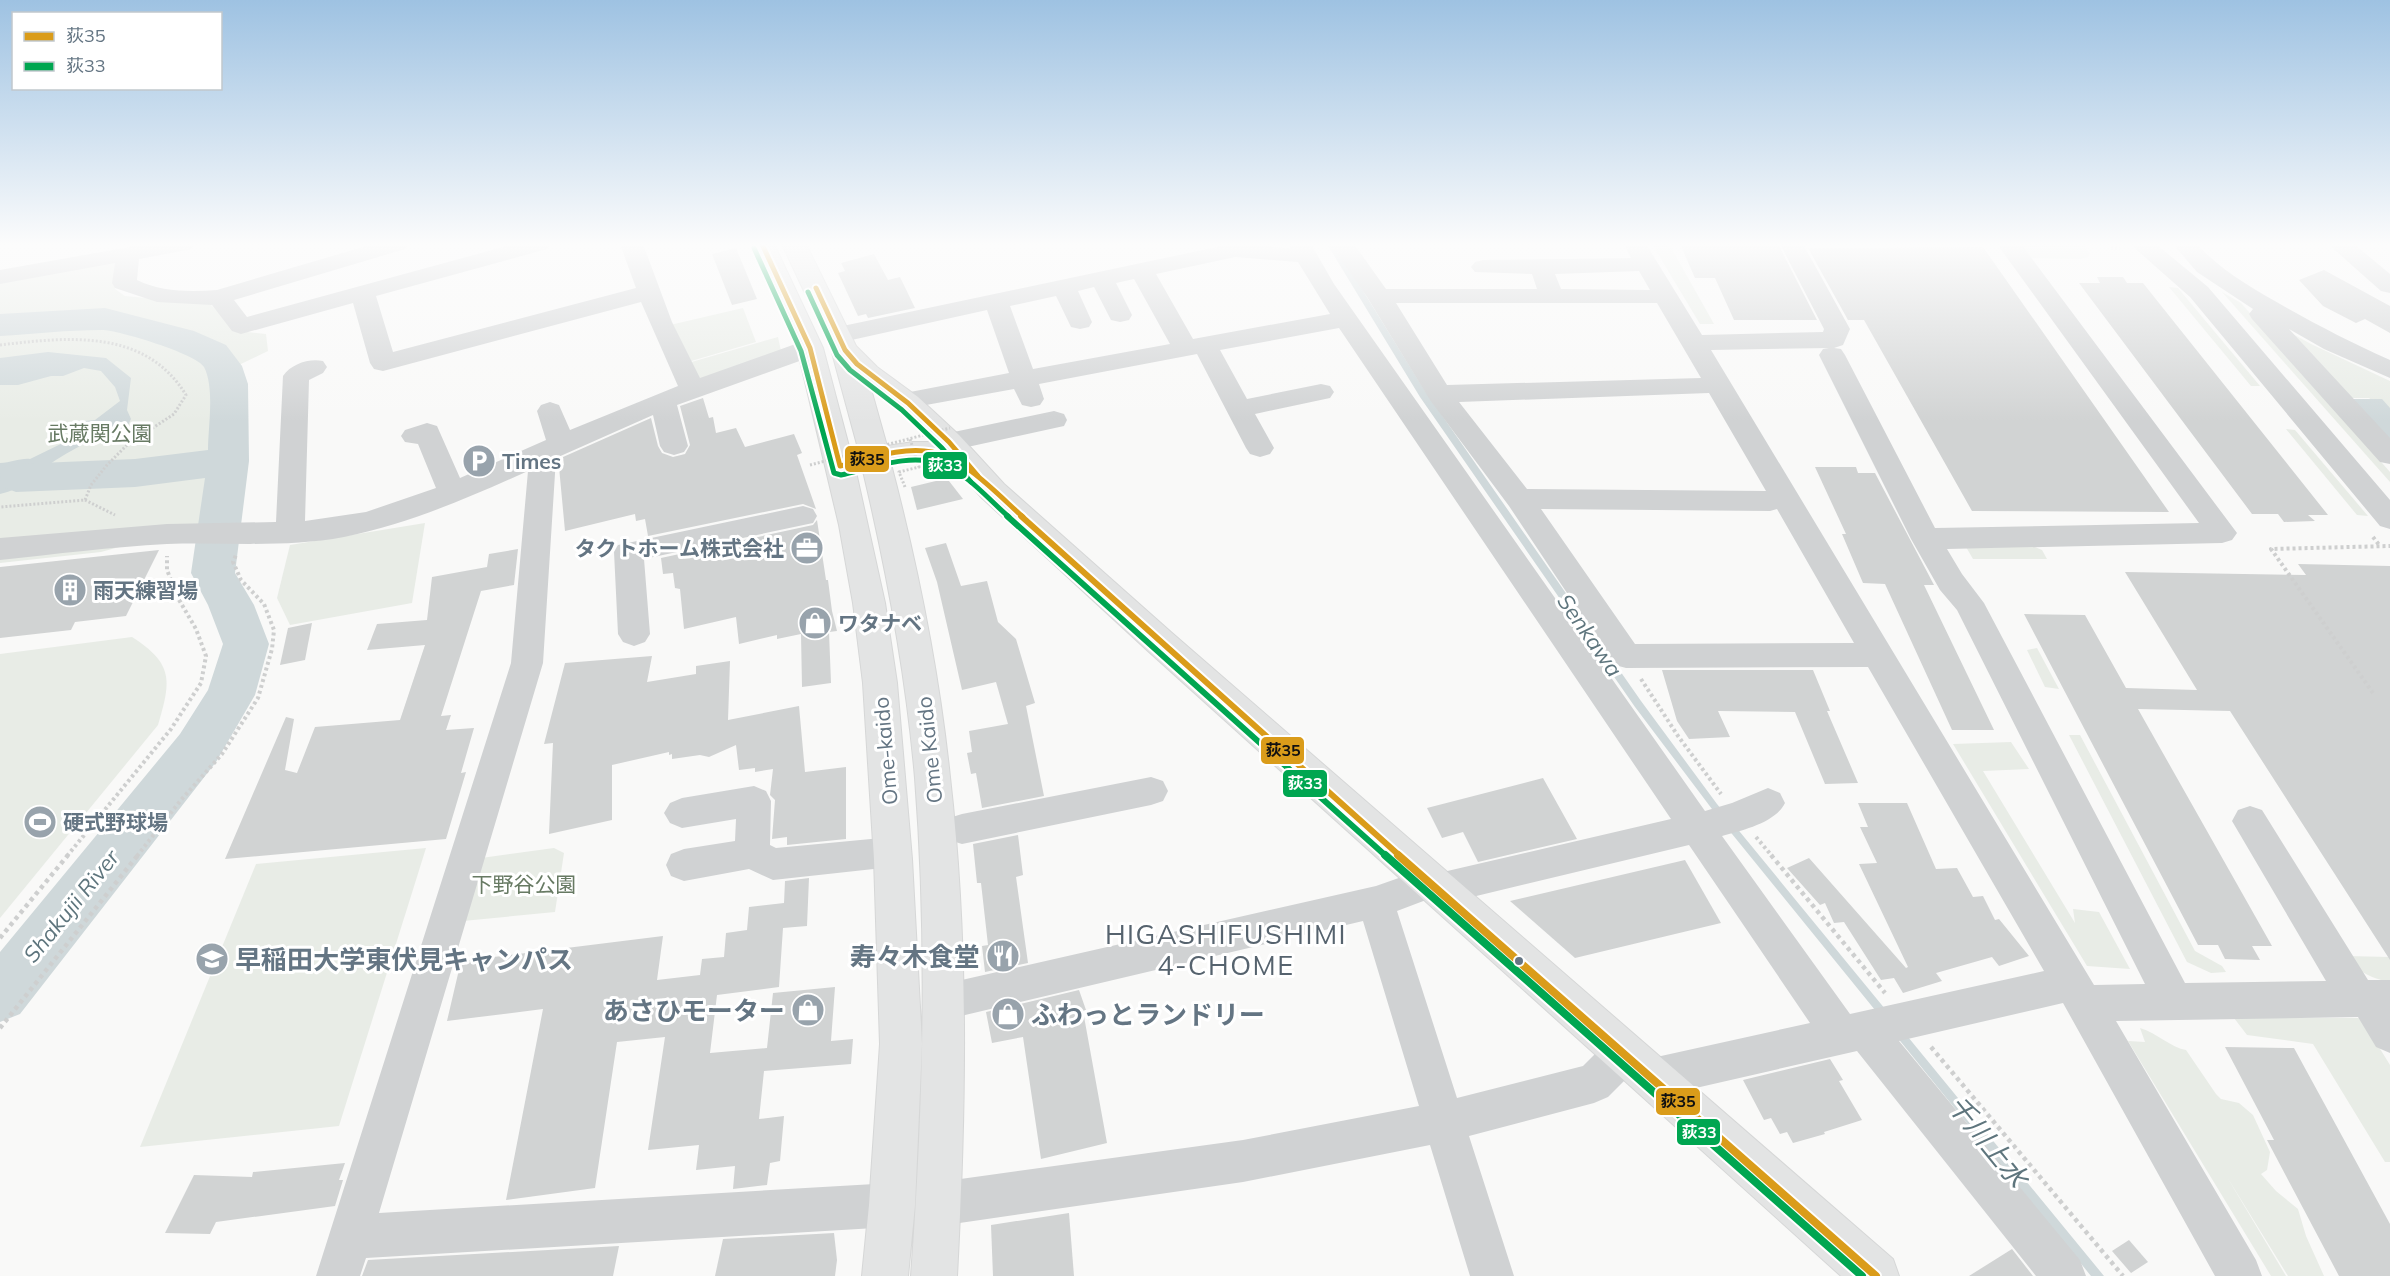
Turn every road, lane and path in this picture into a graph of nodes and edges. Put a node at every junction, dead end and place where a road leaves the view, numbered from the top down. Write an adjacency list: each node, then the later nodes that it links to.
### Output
1 (224, 304): 2 (street)
2 (322, 304)
3 (366, 304): 4 (street)
4 (607, 304)
5 (654, 304): 33 (street)
6 (803, 304): 25 (main road, Ome-kaido)
7 (816, 304): 25 (main road, Ome Kaido)
8 (986, 304): 25 (street)
9 (997, 304): 32 (street)
10 (1072, 304): 23 (street)
11 (1114, 304): 21 (street)
12 (1165, 304): 27 (street)
13 (1335, 304): 22 (street)
14 (1384, 304): 35 (street)
15 (1664, 304): 65 (street)
16 (1824, 304): 24 (street)
17 (2053, 304): 61 (street)
18 (2209, 304): 57 (street)
19 (2262, 304): 30 (street)
20 (2258, 310): 47 (street)
21 (1120, 315)
22 (1346, 319): 27 (street); 72 (street)
23 (1080, 322)
24 (1705, 342)
25 (831, 344): 33 (street); 37 (main road); 48 (main road, Ome Kaido); 49 (main road, Ome-kaido)
26 (0, 345): 55 (path)
27 (1195, 347): 32 (street); 38 (street)
28 (1832, 355): 61 (street)
29 (314, 367): 58 (street)
30 (2390, 370)
31 (1704, 386): 35 (street)
32 (1027, 389): 37 (street)
33 (693, 390): 36 (street)
34 (1321, 392): 38 (street)
35 (1439, 393): 53 (street)
36 (663, 401): 44 (street); 45 (street)
37 (908, 403): 41 (main road)
38 (1239, 409): 46 (street)
39 (550, 411): 45 (street)
40 (1054, 420): 41 (street)
41 (950, 435): 43 (path, bridge); 50 (main road)
42 (414, 436): 52 (street)
43 (910, 439): 49 (path, bridge); 51 (path, bridge)
44 (674, 446)
45 (552, 448): 52 (street); 91 (street)
46 (1260, 448)
47 (2390, 455)
48 (876, 458): 49 (main road); 50 (main road); 83 (main road, Ome Kaido)
49 (825, 466): 74 (main road, Ome-kaido)
50 (988, 486): 77 (main road)
51 (905, 487)
52 (452, 492): 58 (street)
53 (1519, 499): 54 (street); 66 (street)
54 (1770, 501)
55 (0, 507)
56 (803, 516): 64 (street)
57 (2390, 519)
58 (290, 532): 59 (street)
59 (235, 533): 60 (street); 84 (path)
60 (167, 534): 63 (street); 79 (path)
61 (1926, 539): 82 (street)
62 (2390, 546): 67 (path)
63 (0, 549)
64 (630, 618)
65 (1878, 655): 66 (street); 80 (street)
66 (1626, 656): 69 (path)
67 (2373, 693)
68 (1152, 792): 73 (street)
69 (1754, 810): 72 (street)
70 (682, 813): 75 (street)
71 (2250, 821): 81 (street)
72 (1697, 828): 77 (street); 85 (street)
73 (962, 829)
74 (892, 852): 75 (street); 90 (main road, Ome-kaido)
75 (752, 853): 76 (street)
76 (684, 865)
77 (1435, 886): 78 (street); 87 (main road)
78 (1376, 902): 83 (street); 88 (street)
79 (0, 938)
80 (2078, 993): 82 (street); 85 (street); 97 (street)
81 (2372, 998): 82 (street); 86 (street)
82 (2173, 1000)
83 (944, 1002): 89 (main road, Ome Kaido)
84 (0, 1028)
85 (1872, 1028): 87 (street); 96 (street)
86 (2390, 1034)
87 (1638, 1065): 88 (street); 95 (main road)
88 (1444, 1122): 89 (street); 94 (street)
89 (939, 1204): 93 (main road, Ome Kaido)
90 (892, 1205): 91 (street); 92 (main road, Ome-kaido)
91 (344, 1256)
92 (885, 1276)
93 (934, 1276)
94 (1492, 1276)
95 (1876, 1276)
96 (2064, 1276)
97 (2240, 1276)

